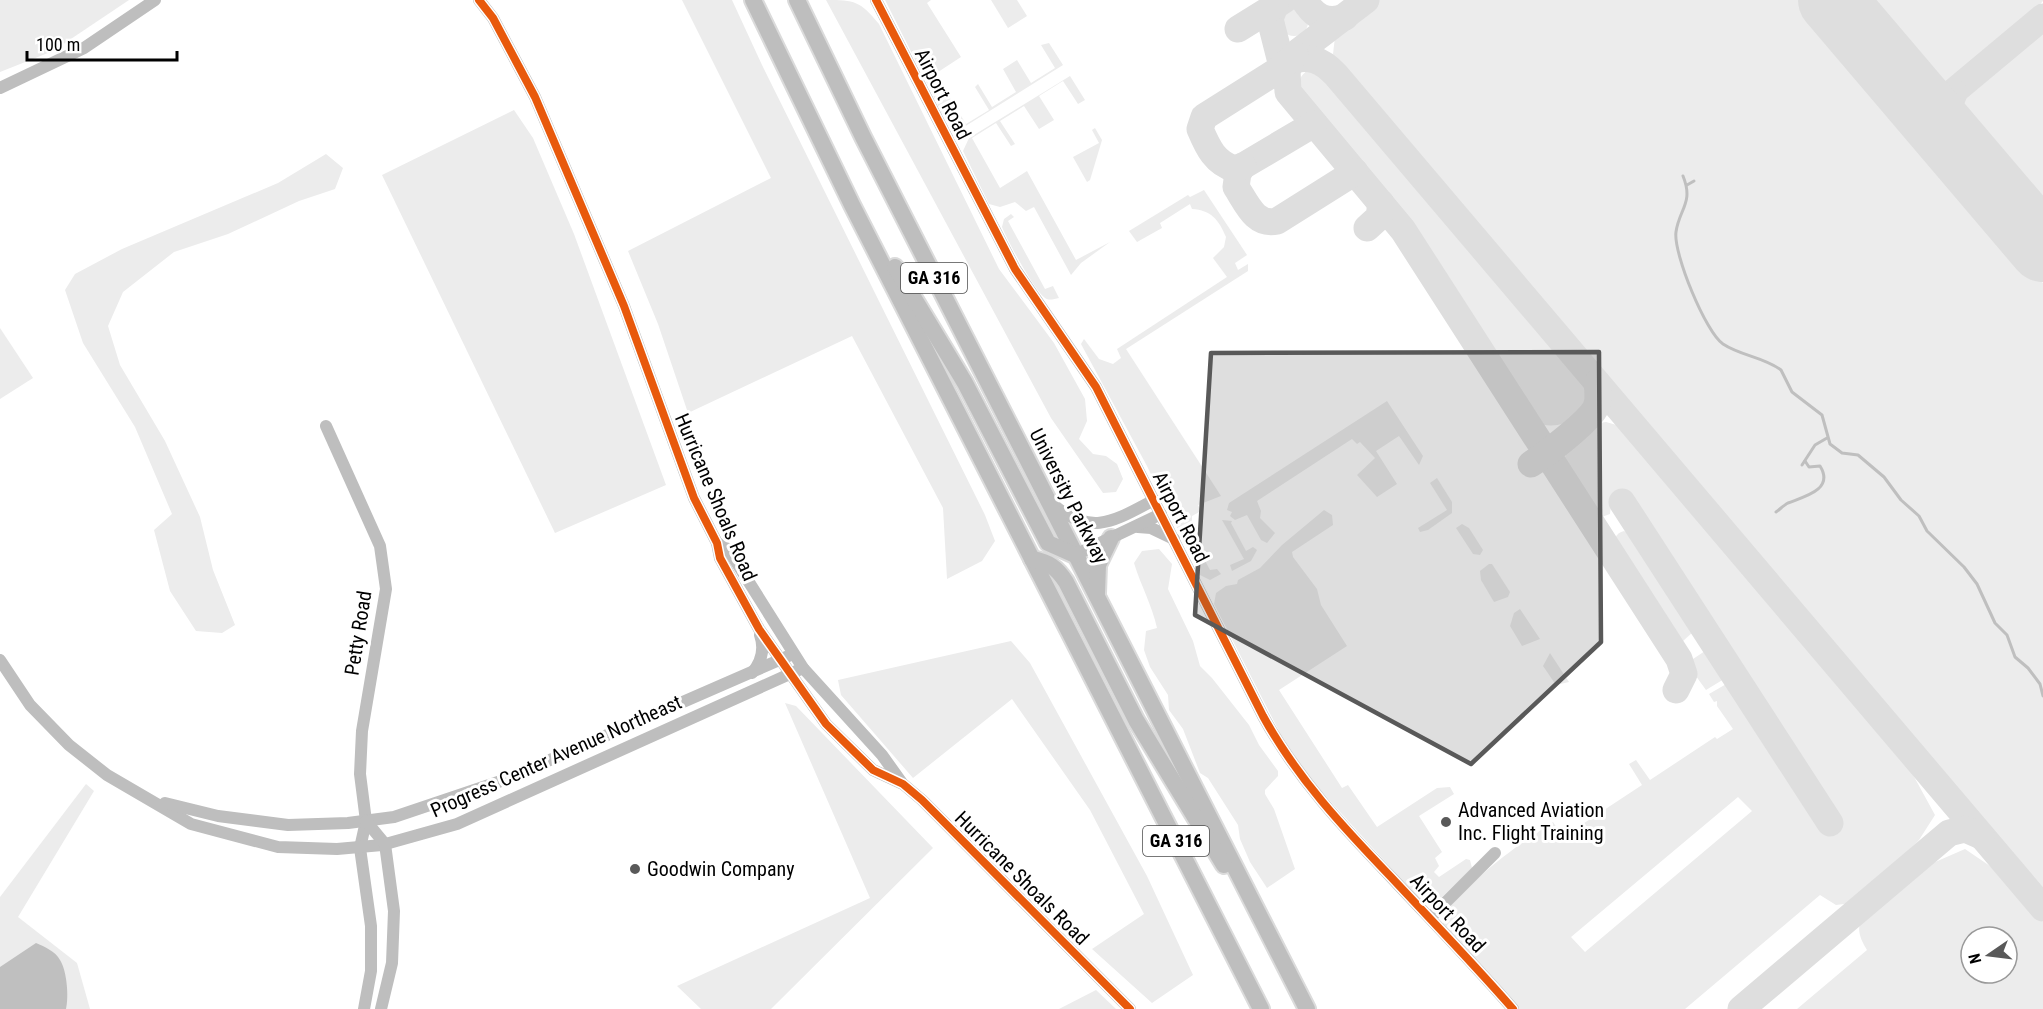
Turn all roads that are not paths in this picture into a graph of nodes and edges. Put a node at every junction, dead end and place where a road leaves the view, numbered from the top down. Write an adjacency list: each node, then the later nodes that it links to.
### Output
1 (155, 0): 8 (street)
2 (479, 0): 7 (street, Hurricane Shoals Road)
3 (489, 0): 7 (street, Hurricane Shoals Road)
4 (753, 0): 9 (highway, GA 316)
5 (796, 0): 11 (highway, University Parkway / GA 316)
6 (876, 0): 12 (street, Airport Road)
7 (493, 18): 17 (street, Hurricane Shoals Road)
8 (0, 88)
9 (852, 205): 18 (highway); 19 (highway, GA 316)
10 (326, 426): 31 (street, Petty Road)
11 (1046, 499): 12 (street); 18 (highway, University Parkway / GA 316)
12 (1154, 500): 13 (street, Airport Road)
13 (1161, 514): 14 (street); 16 (street, Airport Road)
14 (1133, 527): 15 (street); 16 (street)
15 (1111, 538): 18 (street); 20 (highway)
16 (1174, 539): 36 (street, Airport Road)
17 (717, 543): 21 (street, Hurricane Shoals Road); 22 (street, Hurricane Shoals Road)
18 (1075, 555): 20 (highway, University Parkway / GA 316)
19 (1032, 559): 35 (highway); 40 (highway, GA 316)
20 (1098, 600): 35 (highway, University Parkway / GA 316)
21 (759, 629): 24 (street, Hurricane Shoals Road); 26 (street)
22 (793, 654): 24 (street, Progress Center Avenue Northeast); 25 (street, Hurricane Shoals Road)
23 (0, 660): 30 (street)
24 (782, 661): 25 (street, Hurricane Shoals Road); 26 (street, Progress Center Avenue Northeast)
25 (797, 671): 27 (street, Progress Center Avenue Northeast); 28 (street, Hurricane Shoals Road); 29 (street, Hurricane Shoals Road)
26 (752, 673): 31 (street, Progress Center Avenue Northeast)
27 (763, 686): 28 (street); 32 (street, Progress Center Avenue Northeast)
28 (805, 693): 29 (street, Hurricane Shoals Road)
29 (903, 784): 39 (street, Hurricane Shoals Road)
30 (152, 799): 31 (street, Progress Center Avenue Northeast); 33 (street, Progress Center Avenue Northeast)
31 (366, 821): 32 (street); 33 (street, Petty Road)
32 (385, 844): 33 (street, Progress Center Avenue Northeast); 38 (street)
33 (360, 848): 37 (street, Petty Road)
34 (1495, 853): 36 (street)
35 (1252, 902): 41 (highway, University Parkway / GA 316)
36 (1430, 918): 42 (street, Airport Road)
37 (364, 1009)
38 (381, 1009)
39 (1130, 1009)
40 (1261, 1009)
41 (1307, 1009)
42 (1513, 1009)

